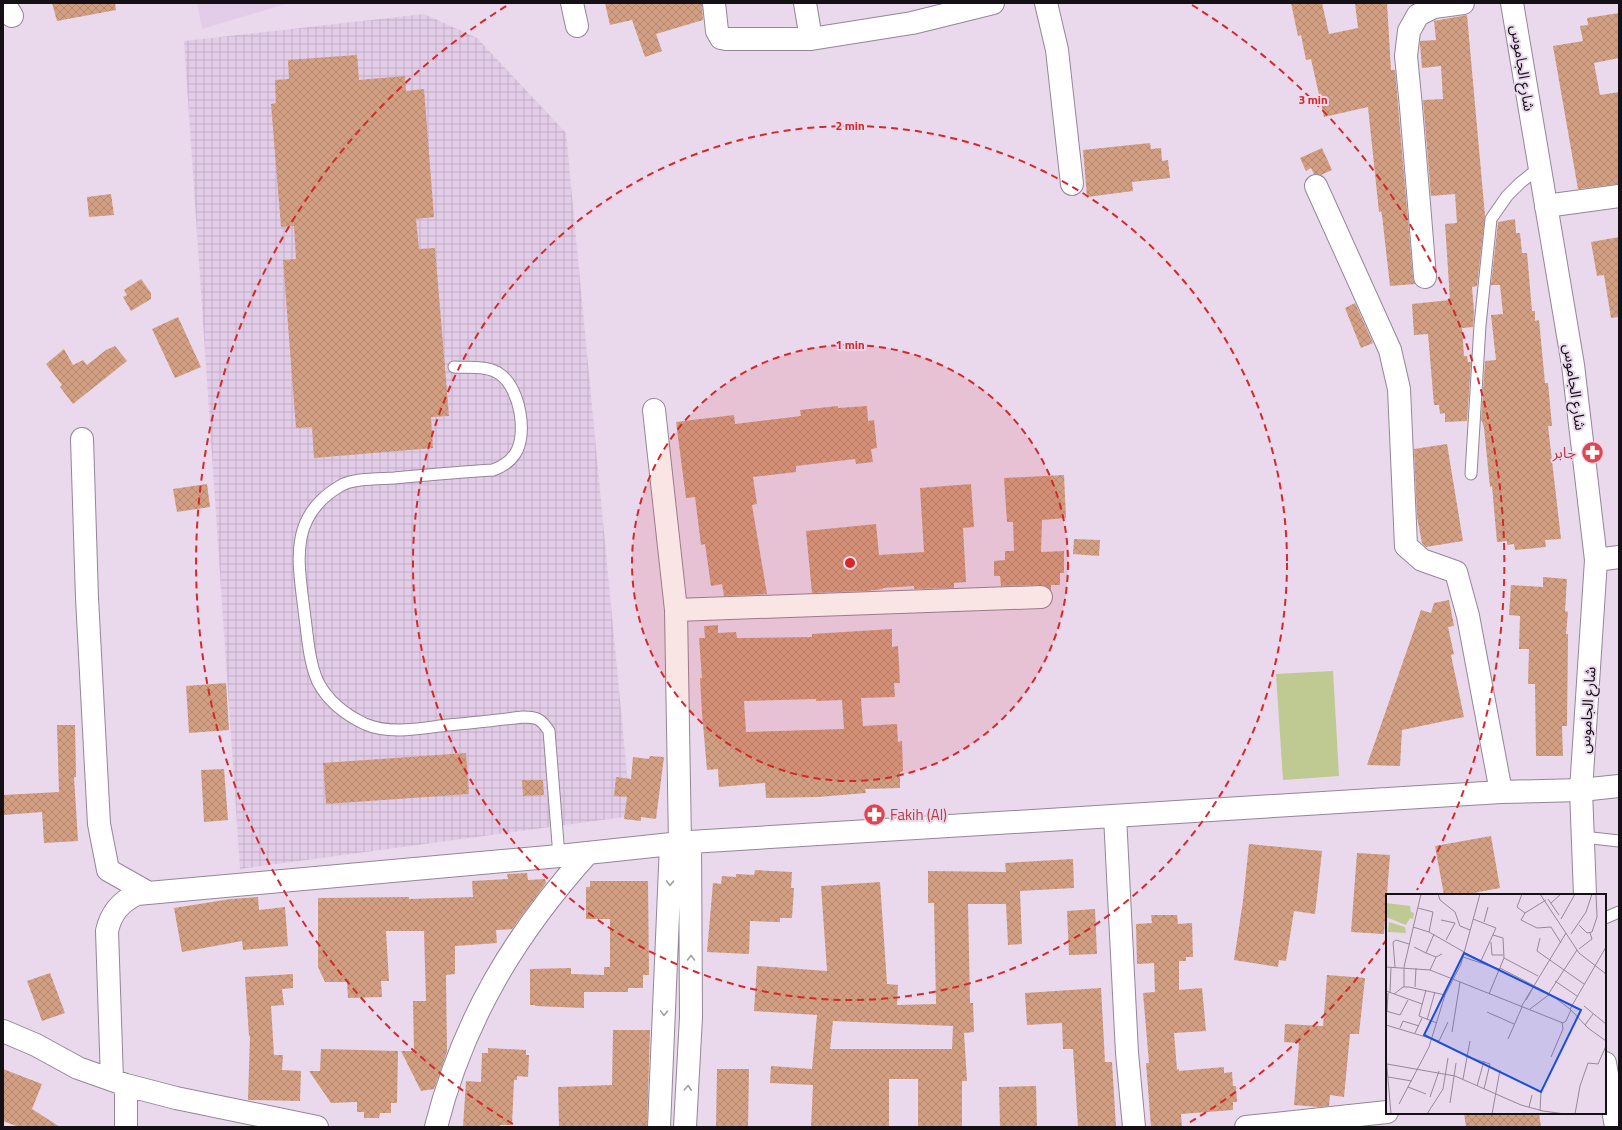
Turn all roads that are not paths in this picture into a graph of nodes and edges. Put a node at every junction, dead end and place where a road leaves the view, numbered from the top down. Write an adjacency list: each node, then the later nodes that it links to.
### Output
1 (572, 3): 8 (street)
2 (714, 3): 9 (street)
3 (805, 3): 9 (street)
4 (993, 3): 9 (street)
5 (1046, 3): 11 (street)
6 (1462, 3): 15 (street)
7 (1512, 3): 10 (street, شارع الجاموس)
8 (577, 26)
9 (811, 39)
10 (1539, 168): 14 (street, شارع الجاموس); 19 (lane)
11 (1072, 184)
12 (1316, 186): 26 (street)
13 (1619, 196): 14 (street)
14 (1546, 206): 21 (street, شارع الجاموس)
15 (1425, 277)
16 (454, 367): 32 (lane)
17 (654, 410): 23 (street)
18 (82, 439): 33 (street)
19 (1471, 474)
20 (1619, 557): 21 (street)
21 (1596, 560): 25 (street, شارع الجاموس)
22 (1041, 597): 23 (street)
23 (676, 610): 30 (street)
24 (1619, 786): 25 (street)
25 (1581, 790): 26 (street); 28 (street, شارع الجاموس)
26 (1501, 792): 27 (street)
27 (1115, 816): 30 (street); 46 (street)
28 (1583, 837): 29 (lane); 34 (street, شارع الجاموس)
29 (1619, 840)
30 (681, 843): 31 (street); 44 (street, one-way to 44); 45 (street, one-way to 30)
31 (588, 853): 32 (street); 43 (street)
32 (559, 856): 33 (street)
33 (147, 892): 39 (street)
34 (1585, 894)
35 (1619, 912): 36 (lane)
36 (1606, 918)
37 (3, 1030): 39 (street)
38 (1606, 1074): 48 (street)
39 (119, 1082): 41 (street); 42 (street)
40 (1385, 1117): 47 (street)
41 (126, 1127)
42 (317, 1127)
43 (436, 1127)
44 (660, 1127)
45 (685, 1127)
46 (1134, 1127)
47 (1246, 1127)
48 (1616, 1127)

